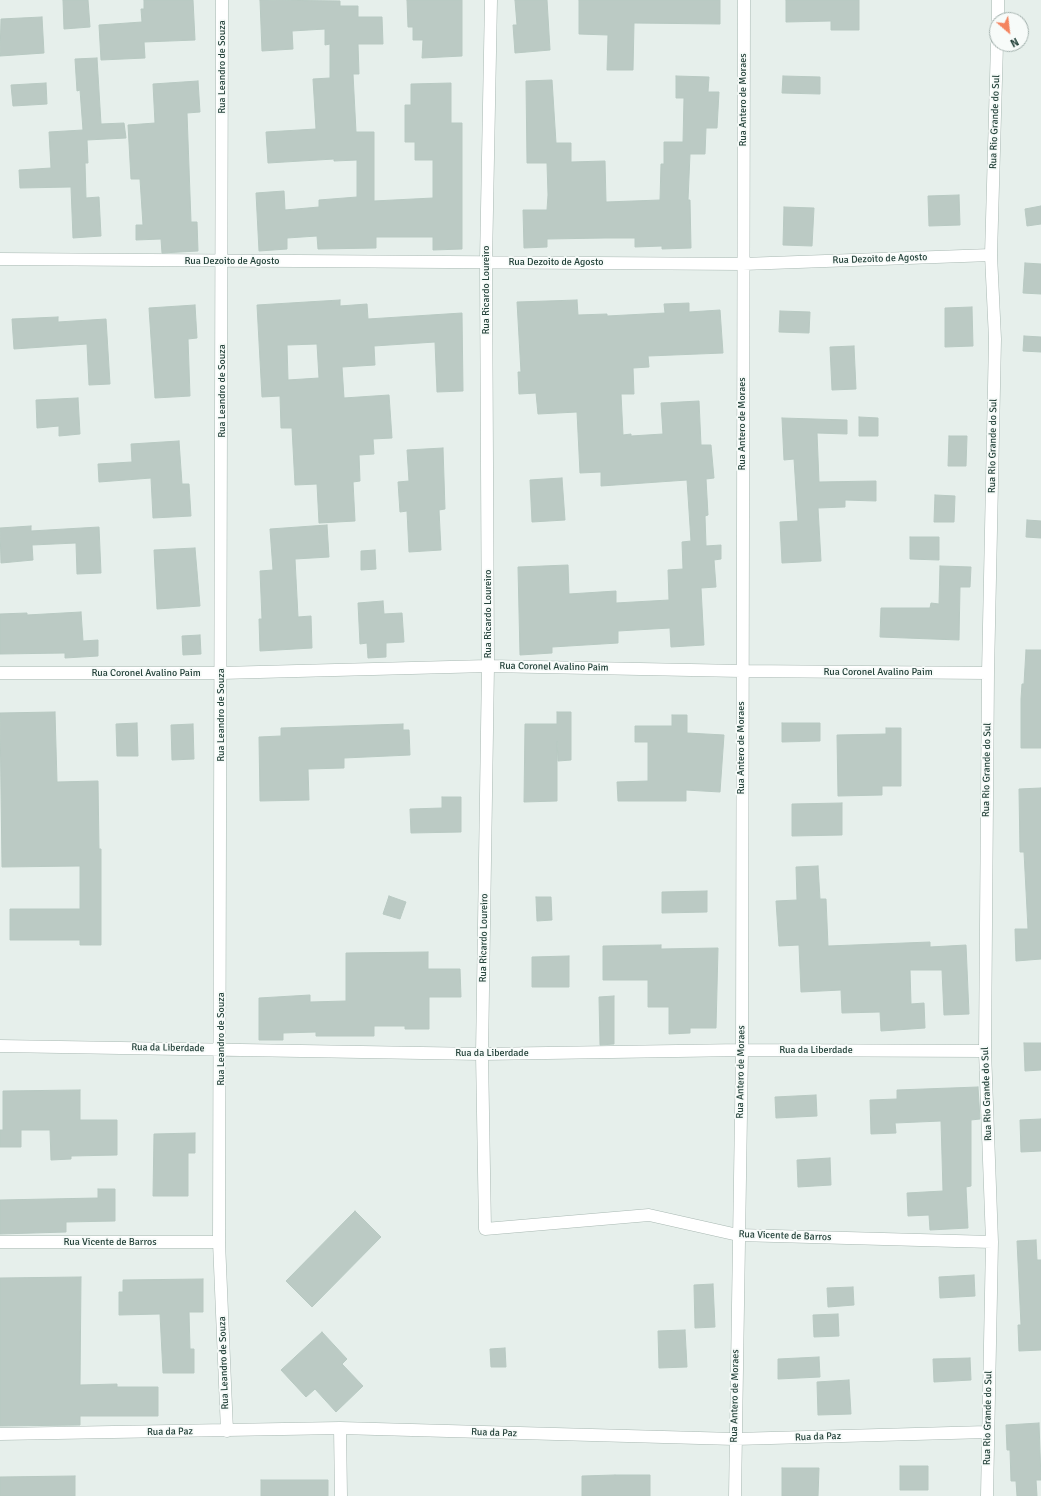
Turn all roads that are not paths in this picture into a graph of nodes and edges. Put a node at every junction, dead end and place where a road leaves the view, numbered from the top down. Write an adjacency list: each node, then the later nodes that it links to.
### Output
1 (222, 0): 9 (street, Rua Leandro de Souza)
2 (491, 0): 10 (street, Rua Ricardo Loureiro)
3 (744, 0): 11 (street, Rua Antero de Moraes)
4 (998, 0): 5 (street)
5 (998, 12)
6 (997, 52): 7 (street, Rua Rio Grande do Sul)
7 (991, 255): 11 (street, Rua Dezoito de Agosto); 16 (street, Rua Rio Grande do Sul)
8 (0, 259): 9 (street, Rua Dezoito de Agosto)
9 (223, 261): 10 (street, Rua Dezoito de Agosto); 15 (street, Rua Leandro de Souza)
10 (486, 262): 11 (street, Rua Dezoito de Agosto); 12 (street, Rua Ricardo Loureiro)
11 (742, 264): 13 (street, Rua Antero de Moraes)
12 (488, 666): 13 (street, Rua Coronel Avalino Paim); 15 (street, Rua Coronel Avalino Paim); 21 (street, Rua Ricardo Loureiro)
13 (741, 671): 16 (street, Rua Coronel Avalino Paim); 19 (street, Rua Antero de Moraes)
14 (0, 673): 15 (street, Rua Coronel Avalino Paim)
15 (221, 673): 18 (street, Rua Leandro de Souza)
16 (988, 673): 20 (street, Rua Rio Grande do Sul)
17 (0, 1046): 18 (street, Rua da Liberdade)
18 (221, 1049): 21 (street, Rua da Liberdade); 25 (street, Rua Leandro de Souza)
19 (742, 1050): 20 (street, Rua da Liberdade); 21 (street, Rua da Liberdade); 23 (street, Rua Antero de Moraes)
20 (985, 1051): 26 (street, Rua Rio Grande do Sul)
21 (482, 1054): 22 (street, Rua Ricardo Loureiro)
22 (485, 1229): 23 (street, Rua Vicente de Barros)
23 (738, 1235): 26 (street, Rua Vicente de Barros); 31 (street, Rua Antero de Moraes)
24 (0, 1242): 25 (street, Rua Vicente de Barros)
25 (219, 1242): 28 (street, Rua Leandro de Souza)
26 (992, 1242): 29 (street, Rua Rio Grande do Sul)
27 (340, 1428): 28 (street, Rua da Paz); 31 (street, Rua da Paz); 32 (street)
28 (227, 1431): 30 (street, Rua da Paz)
29 (987, 1432): 31 (street, Rua da Paz); 34 (street, Rua Rio Grande do Sul)
30 (0, 1434)
31 (735, 1439): 33 (street, Rua Antero de Moraes)
32 (341, 1496)
33 (735, 1496)
34 (987, 1496)

